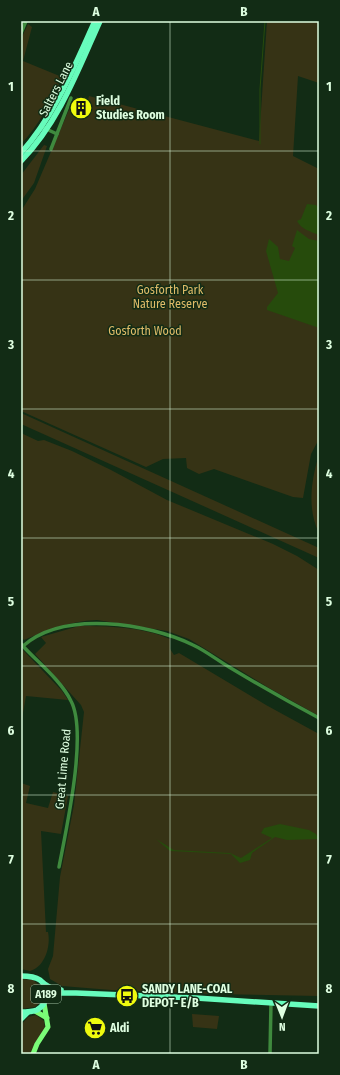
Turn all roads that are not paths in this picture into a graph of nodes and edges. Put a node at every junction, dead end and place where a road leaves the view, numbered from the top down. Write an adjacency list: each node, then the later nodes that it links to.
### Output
1 (26, 21): 4 (street)
2 (95, 21): 6 (main road, Salters Lane)
3 (100, 21): 6 (main road, Salters Lane)
4 (21, 33)
5 (71, 98): 7 (street)
6 (45, 128): 7 (street); 9 (main road, Salters Lane); 10 (main road, Salters Lane)
7 (57, 134): 8 (street)
8 (51, 149)
9 (21, 153)
10 (21, 162)
11 (22, 645): 12 (street); 14 (street, Great Lime Road)
12 (319, 718)
13 (55, 859): 14 (street)
14 (60, 860): 15 (street, Great Lime Road)
15 (59, 867)
16 (22, 976): 17 (main road, A189)
17 (43, 983): 18 (main road); 19 (main road, A189)
18 (76, 993): 19 (main road); 20 (main road)
19 (45, 1001): 22 (main road, A189); 25 (main road)
20 (271, 1003): 21 (main road); 28 (street)
21 (319, 1006)
22 (35, 1011): 24 (main road, A189); 25 (main road)
23 (21, 1012): 24 (main road, A189)
24 (28, 1012): 26 (main road, A189)
25 (47, 1018): 27 (main road)
26 (21, 1019)
27 (33, 1054)
28 (270, 1054)

